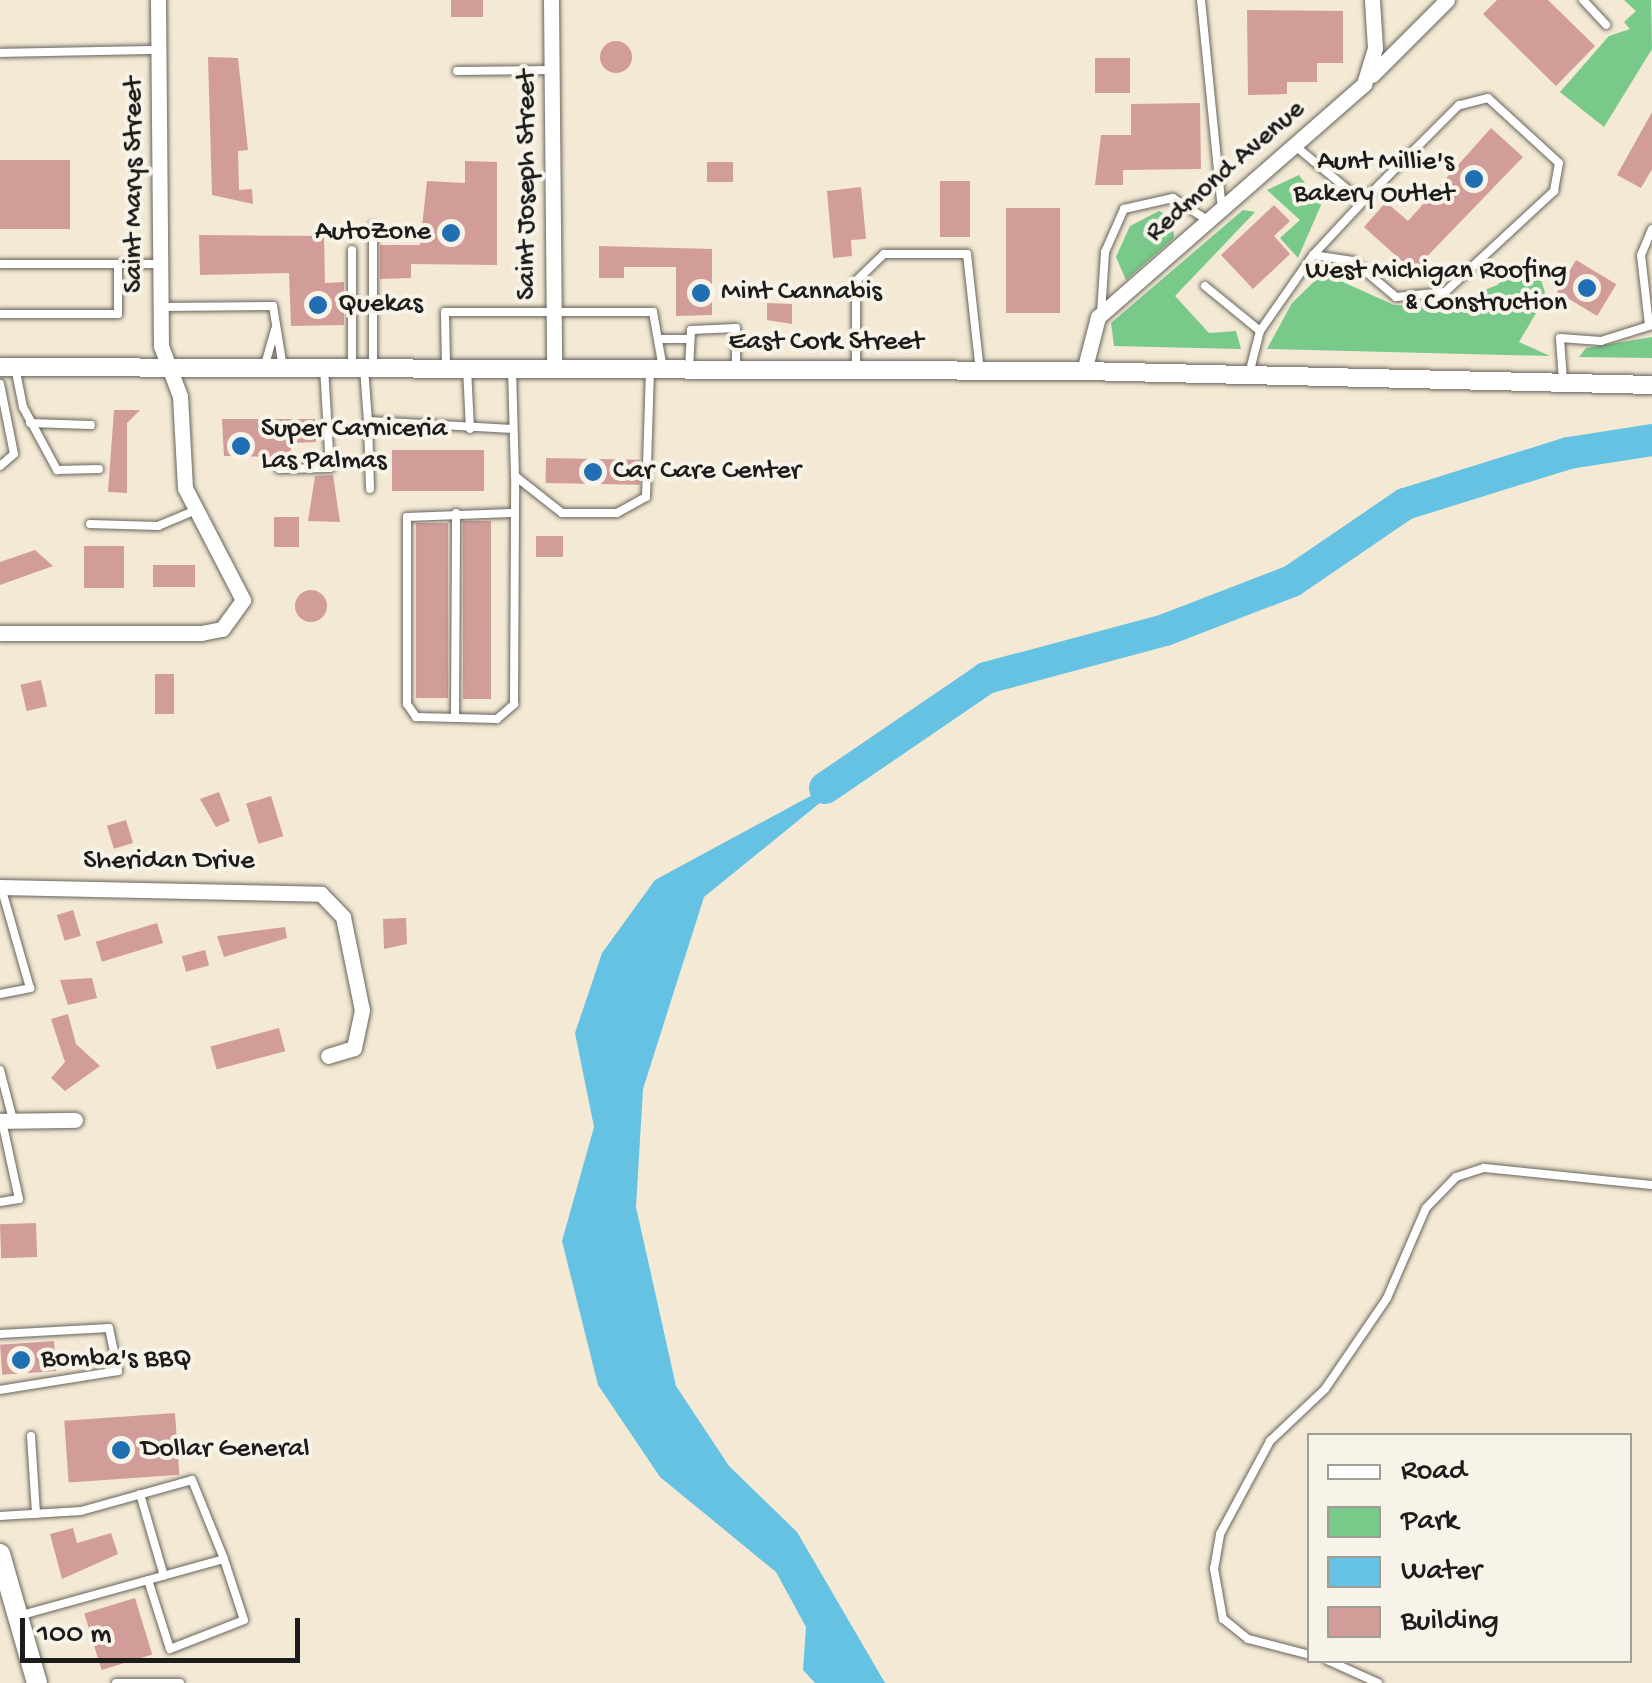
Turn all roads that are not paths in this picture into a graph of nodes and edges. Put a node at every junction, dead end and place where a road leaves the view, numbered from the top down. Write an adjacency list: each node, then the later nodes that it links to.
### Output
1 (158, 0): 8 (street, Saint Marys Street)
2 (552, 0): 10 (street, Saint Joseph Street)
3 (1201, 0): 15 (lane)
4 (1372, 0): 12 (street)
5 (1447, 0): 12 (street, Redmond Avenue)
6 (1583, 0): 7 (lane)
7 (1606, 25)
8 (160, 50): 9 (lane); 23 (street, Saint Marys Street)
9 (0, 54)
10 (552, 70): 11 (lane); 26 (street, Saint Joseph Street)
11 (457, 71)
12 (1364, 84): 13 (street, Redmond Avenue)
13 (1293, 144): 14 (lane); 15 (street, Redmond Avenue)
14 (1369, 195): 20 (lane); 20 (lane)
15 (1222, 209): 16 (street, Redmond Avenue)
16 (1208, 221): 28 (street, Redmond Avenue); 28 (lane)
17 (374, 226): 38 (lane)
18 (1652, 229): 29 (lane)
19 (352, 250): 38 (lane)
20 (1313, 254): 31 (lane)
21 (0, 264): 22 (lane)
22 (118, 264): 23 (lane); 27 (lane)
23 (160, 264): 25 (street, Saint Marys Street)
24 (1205, 286): 31 (lane)
25 (162, 307): 30 (lane); 35 (street, Saint Marys Street)
26 (554, 313): 33 (lane); 39 (lane); 42 (street, Saint Joseph Street)
27 (0, 314)
28 (1101, 314): 48 (street)
29 (1650, 325): 50 (lane)
30 (275, 330): 36 (lane); 36 (lane)
31 (1260, 331): 49 (lane)
32 (690, 338): 33 (lane); 44 (lane); 45 (lane)
33 (662, 339): 43 (lane)
34 (8, 367): 35 (street, East Cork Street); 54 (lane)
35 (172, 368): 36 (street, East Cork Street); 63 (street, Saint Marys Street)
36 (273, 368): 37 (street, East Cork Street)
37 (324, 368): 38 (street, East Cork Street); 60 (lane)
38 (363, 368): 39 (street, East Cork Street); 53 (lane)
39 (446, 368): 40 (street, East Cork Street)
40 (467, 368): 41 (street, East Cork Street); 56 (lane)
41 (512, 369): 42 (street, East Cork Street); 57 (lane)
42 (554, 369): 43 (street, East Cork Street)
43 (656, 369): 44 (street, East Cork Street); 61 (lane)
44 (689, 370): 45 (street, East Cork Street)
45 (736, 370): 46 (street, East Cork Street)
46 (856, 370): 47 (street, East Cork Street); 47 (lane)
47 (980, 371): 48 (street, East Cork Street)
48 (1084, 371): 49 (street, East Cork Street)
49 (1249, 374): 50 (street, East Cork Street)
50 (1563, 381): 52 (street, East Cork Street)
51 (0, 384): 58 (lane)
52 (1652, 384)
53 (368, 421): 56 (lane); 62 (lane)
54 (30, 424): 55 (lane); 59 (lane)
55 (91, 425)
56 (470, 429): 57 (lane)
57 (514, 429): 61 (lane)
58 (0, 466)
59 (99, 469)
60 (278, 469)
61 (515, 476): 65 (lane)
62 (370, 489)
63 (196, 510): 66 (lane); 67 (street, Saint Marys Street)
64 (456, 513): 65 (lane); 68 (lane); 68 (lane)
65 (511, 513): 68 (lane)
66 (90, 524)
67 (0, 633)
68 (455, 718)
69 (1, 887): 70 (lane); 71 (street, Sheridan Drive)
70 (0, 994)
71 (328, 1056)
72 (0, 1070): 74 (lane)
73 (74, 1120): 74 (street)
74 (5, 1121): 76 (lane)
75 (1652, 1186): 88 (lane)
76 (0, 1202)
77 (0, 1334): 78 (lane)
78 (0, 1390)
79 (31, 1436): 81 (lane)
80 (140, 1494): 81 (lane); 84 (lane); 85 (lane)
81 (36, 1514): 82 (lane)
82 (0, 1516)
83 (0, 1554): 87 (main road)
84 (224, 1559): 85 (lane); 86 (lane)
85 (164, 1576): 86 (lane)
86 (148, 1580): 87 (lane)
87 (18, 1616): 90 (main road)
88 (1307, 1654)
89 (1334, 1663): 93 (lane)
90 (37, 1683)
91 (116, 1683): 92 (lane)
92 (180, 1683)
93 (1378, 1683)

